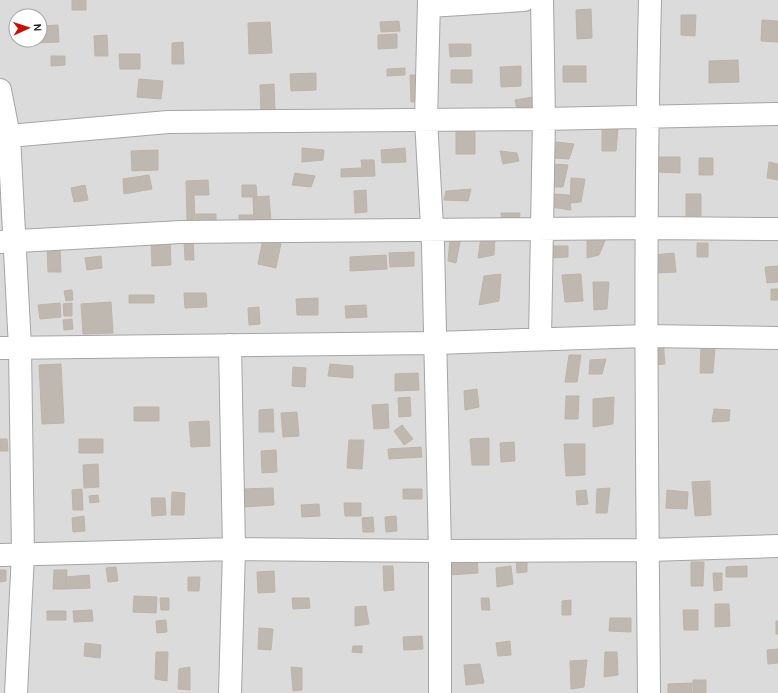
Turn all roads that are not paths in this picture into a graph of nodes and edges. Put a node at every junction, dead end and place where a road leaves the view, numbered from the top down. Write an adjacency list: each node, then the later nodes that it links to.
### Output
1 (524, 0): 4 (street)
2 (542, 0): 8 (street)
3 (650, 0): 7 (street)
4 (429, 3): 9 (street)
5 (0, 90): 10 (street)
6 (778, 114): 7 (street)
7 (647, 117): 8 (street); 11 (street)
8 (544, 119): 9 (street); 14 (street)
9 (426, 120): 10 (street); 13 (street)
10 (9, 136): 15 (street)
11 (646, 228): 12 (street); 14 (street); 16 (street)
12 (778, 229)
13 (432, 230): 14 (street); 15 (street); 19 (street)
14 (542, 230): 18 (street)
15 (7, 242): 21 (street)
16 (646, 336): 17 (street); 18 (street); 24 (street)
17 (778, 338)
18 (540, 339): 19 (street)
19 (435, 342): 20 (street); 25 (street)
20 (230, 345): 21 (street); 23 (street)
21 (10, 348): 26 (street)
22 (778, 546): 24 (street)
23 (234, 549): 25 (street); 26 (street); 29 (street)
24 (648, 550): 25 (street); 31 (street)
25 (440, 551): 30 (street)
26 (23, 554): 27 (street); 28 (street)
27 (0, 555)
28 (16, 693)
29 (230, 693)
30 (440, 693)
31 (649, 693)

